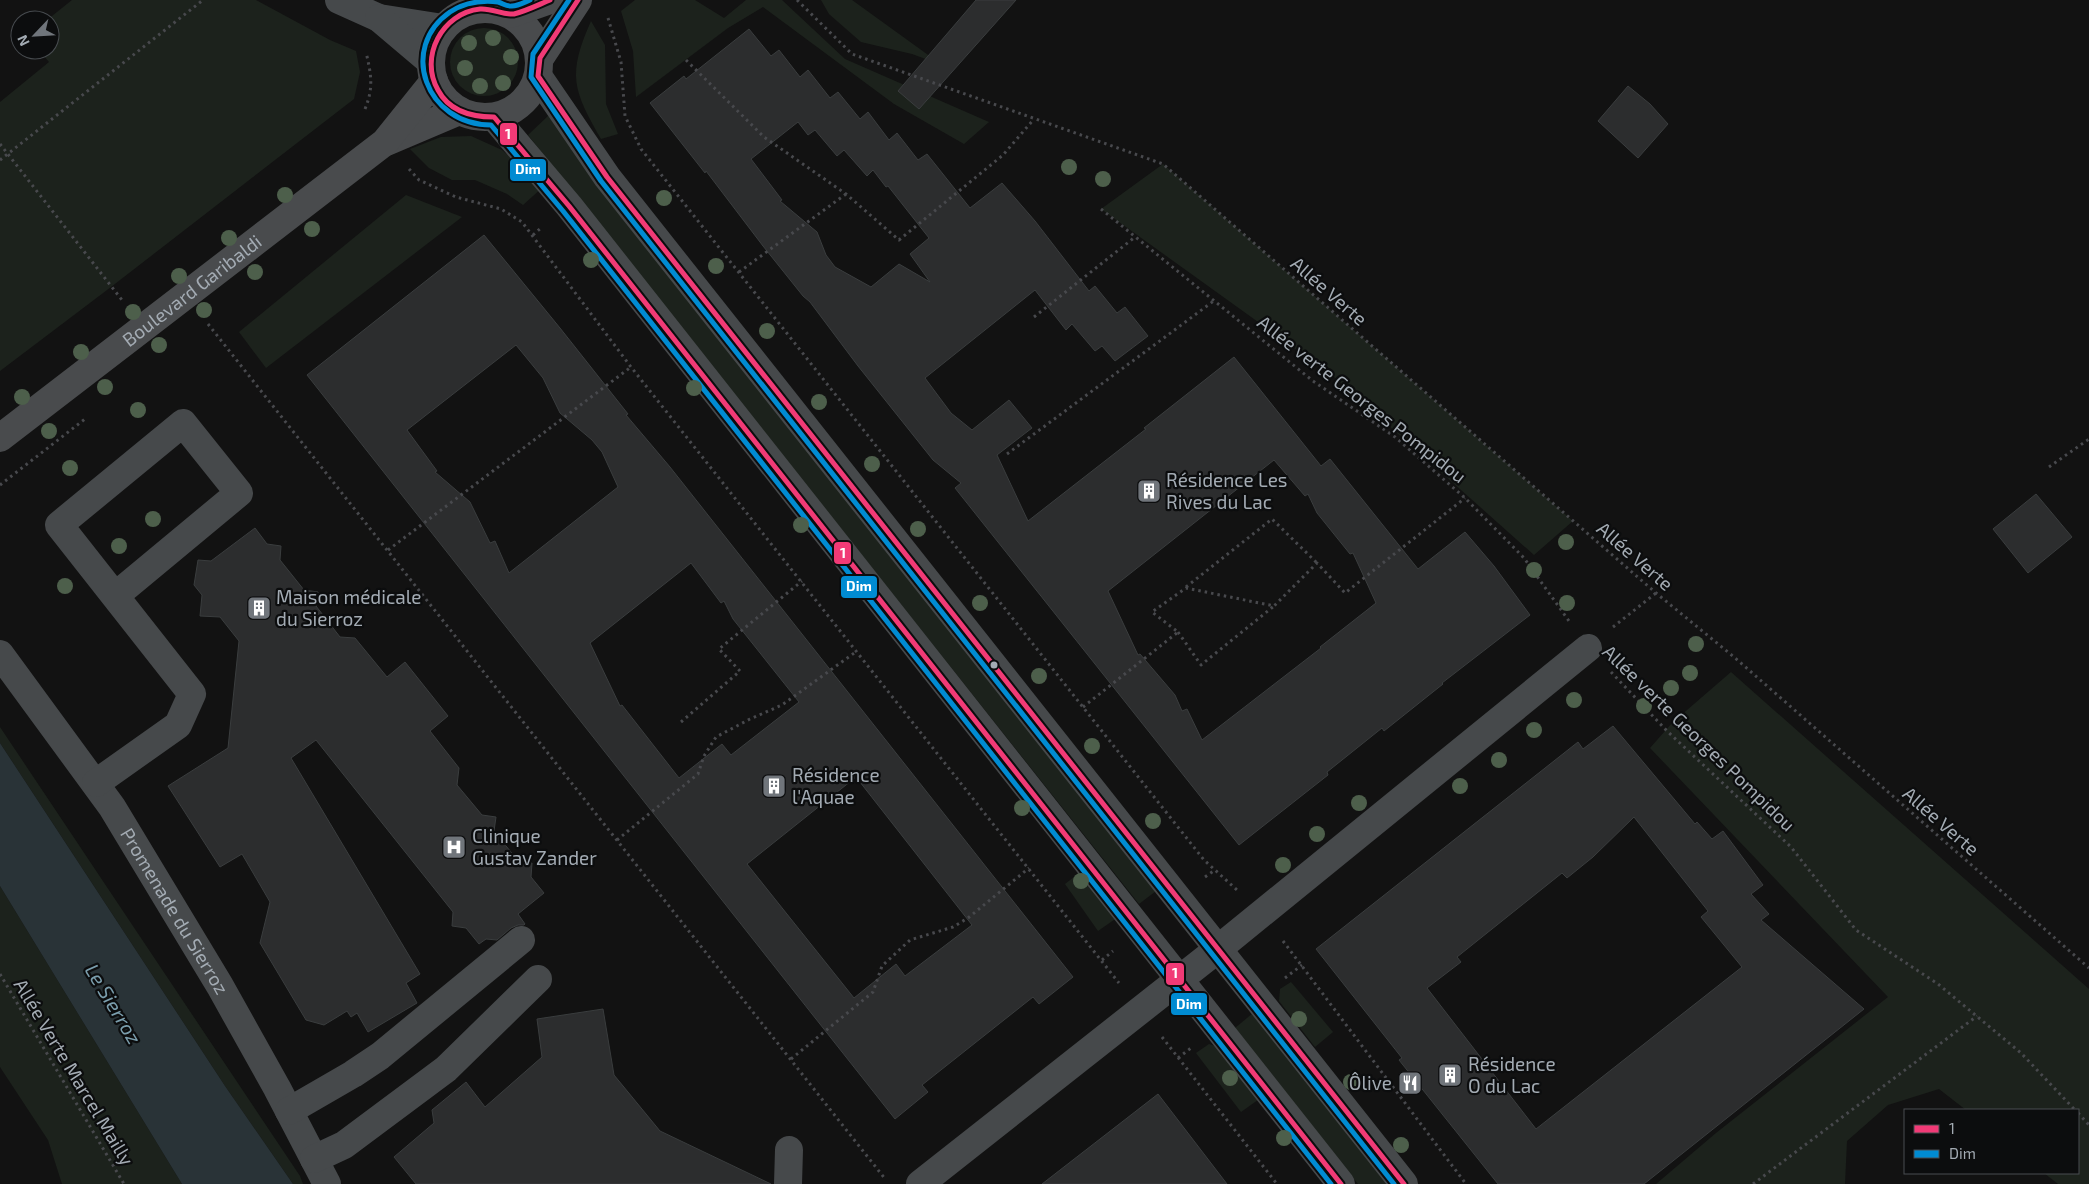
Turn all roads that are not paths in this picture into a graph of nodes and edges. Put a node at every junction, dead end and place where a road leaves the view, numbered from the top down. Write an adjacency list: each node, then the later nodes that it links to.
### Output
1 (339, 0): 5 (street)
2 (550, 0): 4 (main road)
3 (578, 0): 7 (main road)
4 (510, 14): 6 (main road); 7 (main road)
5 (379, 18): 6 (street); 8 (street)
6 (443, 28): 8 (main road)
7 (539, 67): 10 (main road); 18 (street)
8 (432, 72): 9 (main road); 11 (main road, Boulevard Garibaldi)
9 (459, 111): 10 (main road); 11 (main road, Boulevard Garibaldi)
10 (494, 117): 20 (street)
11 (385, 142): 12 (main road, Boulevard Garibaldi)
12 (0, 438)
13 (115, 596): 13 (street); 16 (street)
14 (1588, 648): 18 (street)
15 (0, 654): 16 (street, Promenade du Sierroz)
16 (96, 783): 21 (street, Promenade du Sierroz)
17 (522, 940): 21 (street)
18 (1218, 949): 20 (street); 28 (street)
19 (538, 979): 23 (street)
20 (1180, 979): 26 (street); 27 (street)
21 (289, 1110): 23 (street, Promenade du Sierroz)
22 (789, 1150): 25 (street)
23 (314, 1159): 24 (street, Promenade du Sierroz)
24 (327, 1184)
25 (788, 1184)
26 (920, 1184)
27 (1341, 1184)
28 (1404, 1184)

